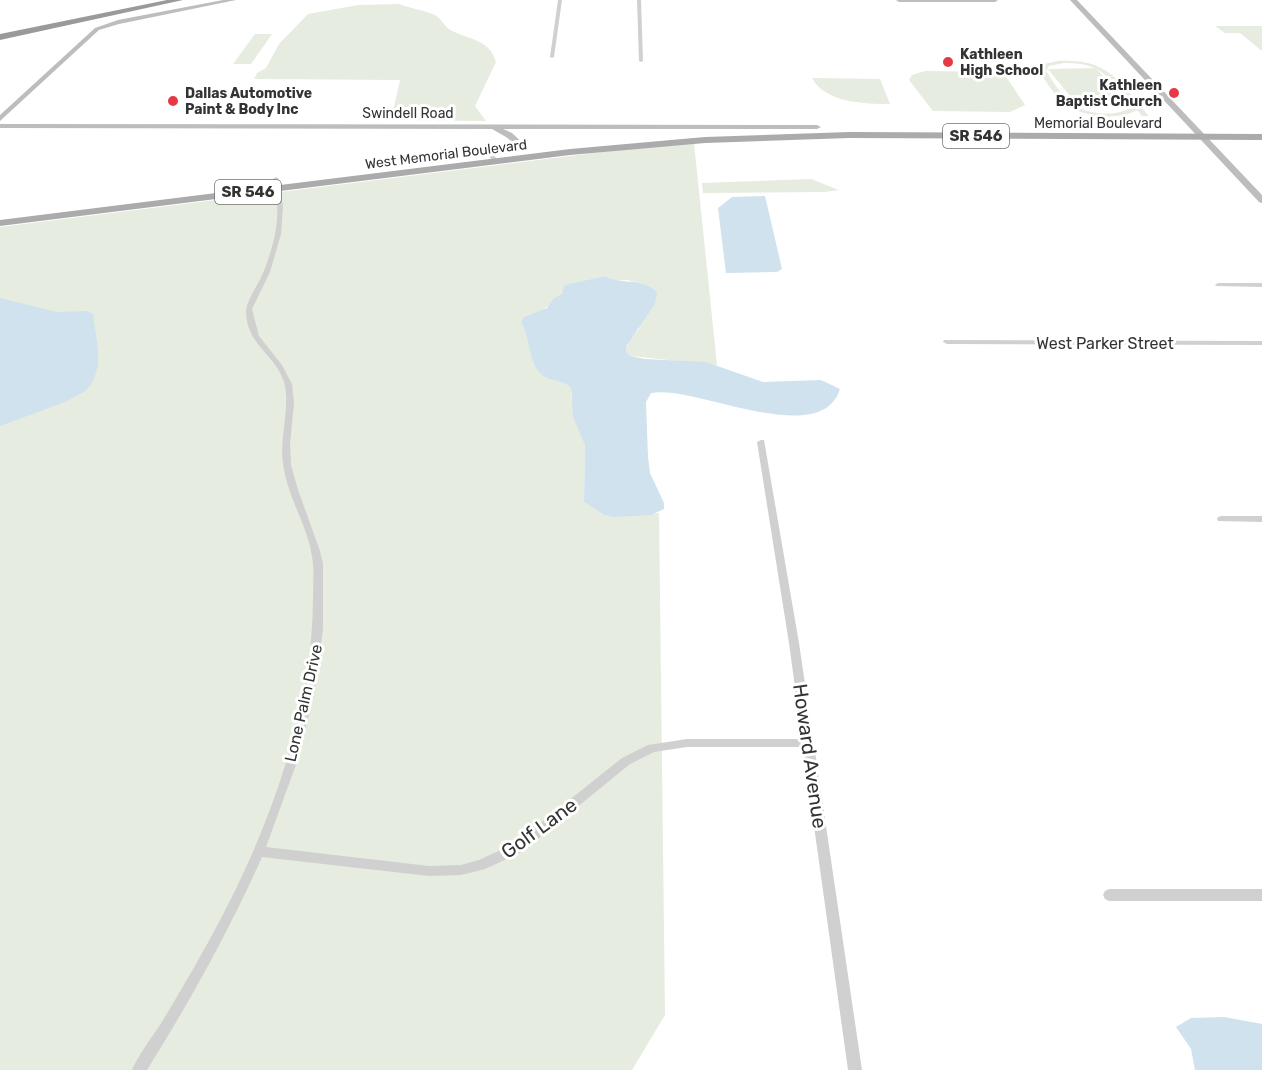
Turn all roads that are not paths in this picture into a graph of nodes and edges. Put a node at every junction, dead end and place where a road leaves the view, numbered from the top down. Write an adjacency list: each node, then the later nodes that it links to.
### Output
1 (141, 0): 9 (highway)
2 (179, 0): 10 (highway)
3 (233, 0): 13 (street)
4 (560, 0): 11 (street)
5 (639, 0): 12 (street)
6 (898, 0): 7 (street)
7 (995, 0)
8 (1073, 0): 19 (street)
9 (0, 28)
10 (0, 37)
11 (552, 57)
12 (641, 61)
13 (0, 119)
14 (0, 126): 16 (street, Swindell Road)
15 (890, 126): 18 (main road, West Memorial Boulevard / SR 546); 19 (main road, Memorial Boulevard / SR 546)
16 (486, 127): 17 (street, Swindell Road); 21 (street)
17 (519, 127): 18 (street, Swindell Road); 21 (street)
18 (817, 127): 25 (main road, West Memorial Boulevard / SR 546)
19 (1193, 128): 20 (main road, Memorial Boulevard / SR 546); 23 (street)
20 (1262, 128)
21 (509, 135): 25 (street)
22 (898, 135): 23 (main road, Memorial Boulevard / SR 546); 26 (main road, West Memorial Boulevard / SR 546)
23 (1201, 137): 24 (main road, Memorial Boulevard / SR 546); 29 (street)
24 (1262, 137)
25 (524, 149): 26 (main road); 27 (main road, West Memorial Boulevard / SR 546)
26 (570, 152): 27 (main road, West Memorial Boulevard / SR 546)
27 (493, 157): 28 (main road, West Memorial Boulevard / SR 546)
28 (276, 184): 30 (main road, West Memorial Boulevard / SR 546); 31 (main road, West Memorial Boulevard / SR 546); 40 (street, Lone Palm Drive)
29 (1262, 200)
30 (0, 213)
31 (0, 223)
32 (1218, 285): 33 (street)
33 (1262, 285)
34 (947, 342): 35 (street, West Parker Street)
35 (1262, 343)
36 (761, 442): 39 (street, Howard Avenue)
37 (1221, 519): 38 (street)
38 (1262, 519)
39 (807, 743): 40 (street, Golf Lane); 44 (street, Howard Avenue)
40 (258, 851): 43 (street, Lone Palm Drive)
41 (1109, 895): 42 (street)
42 (1262, 895)
43 (139, 1070)
44 (855, 1070)

